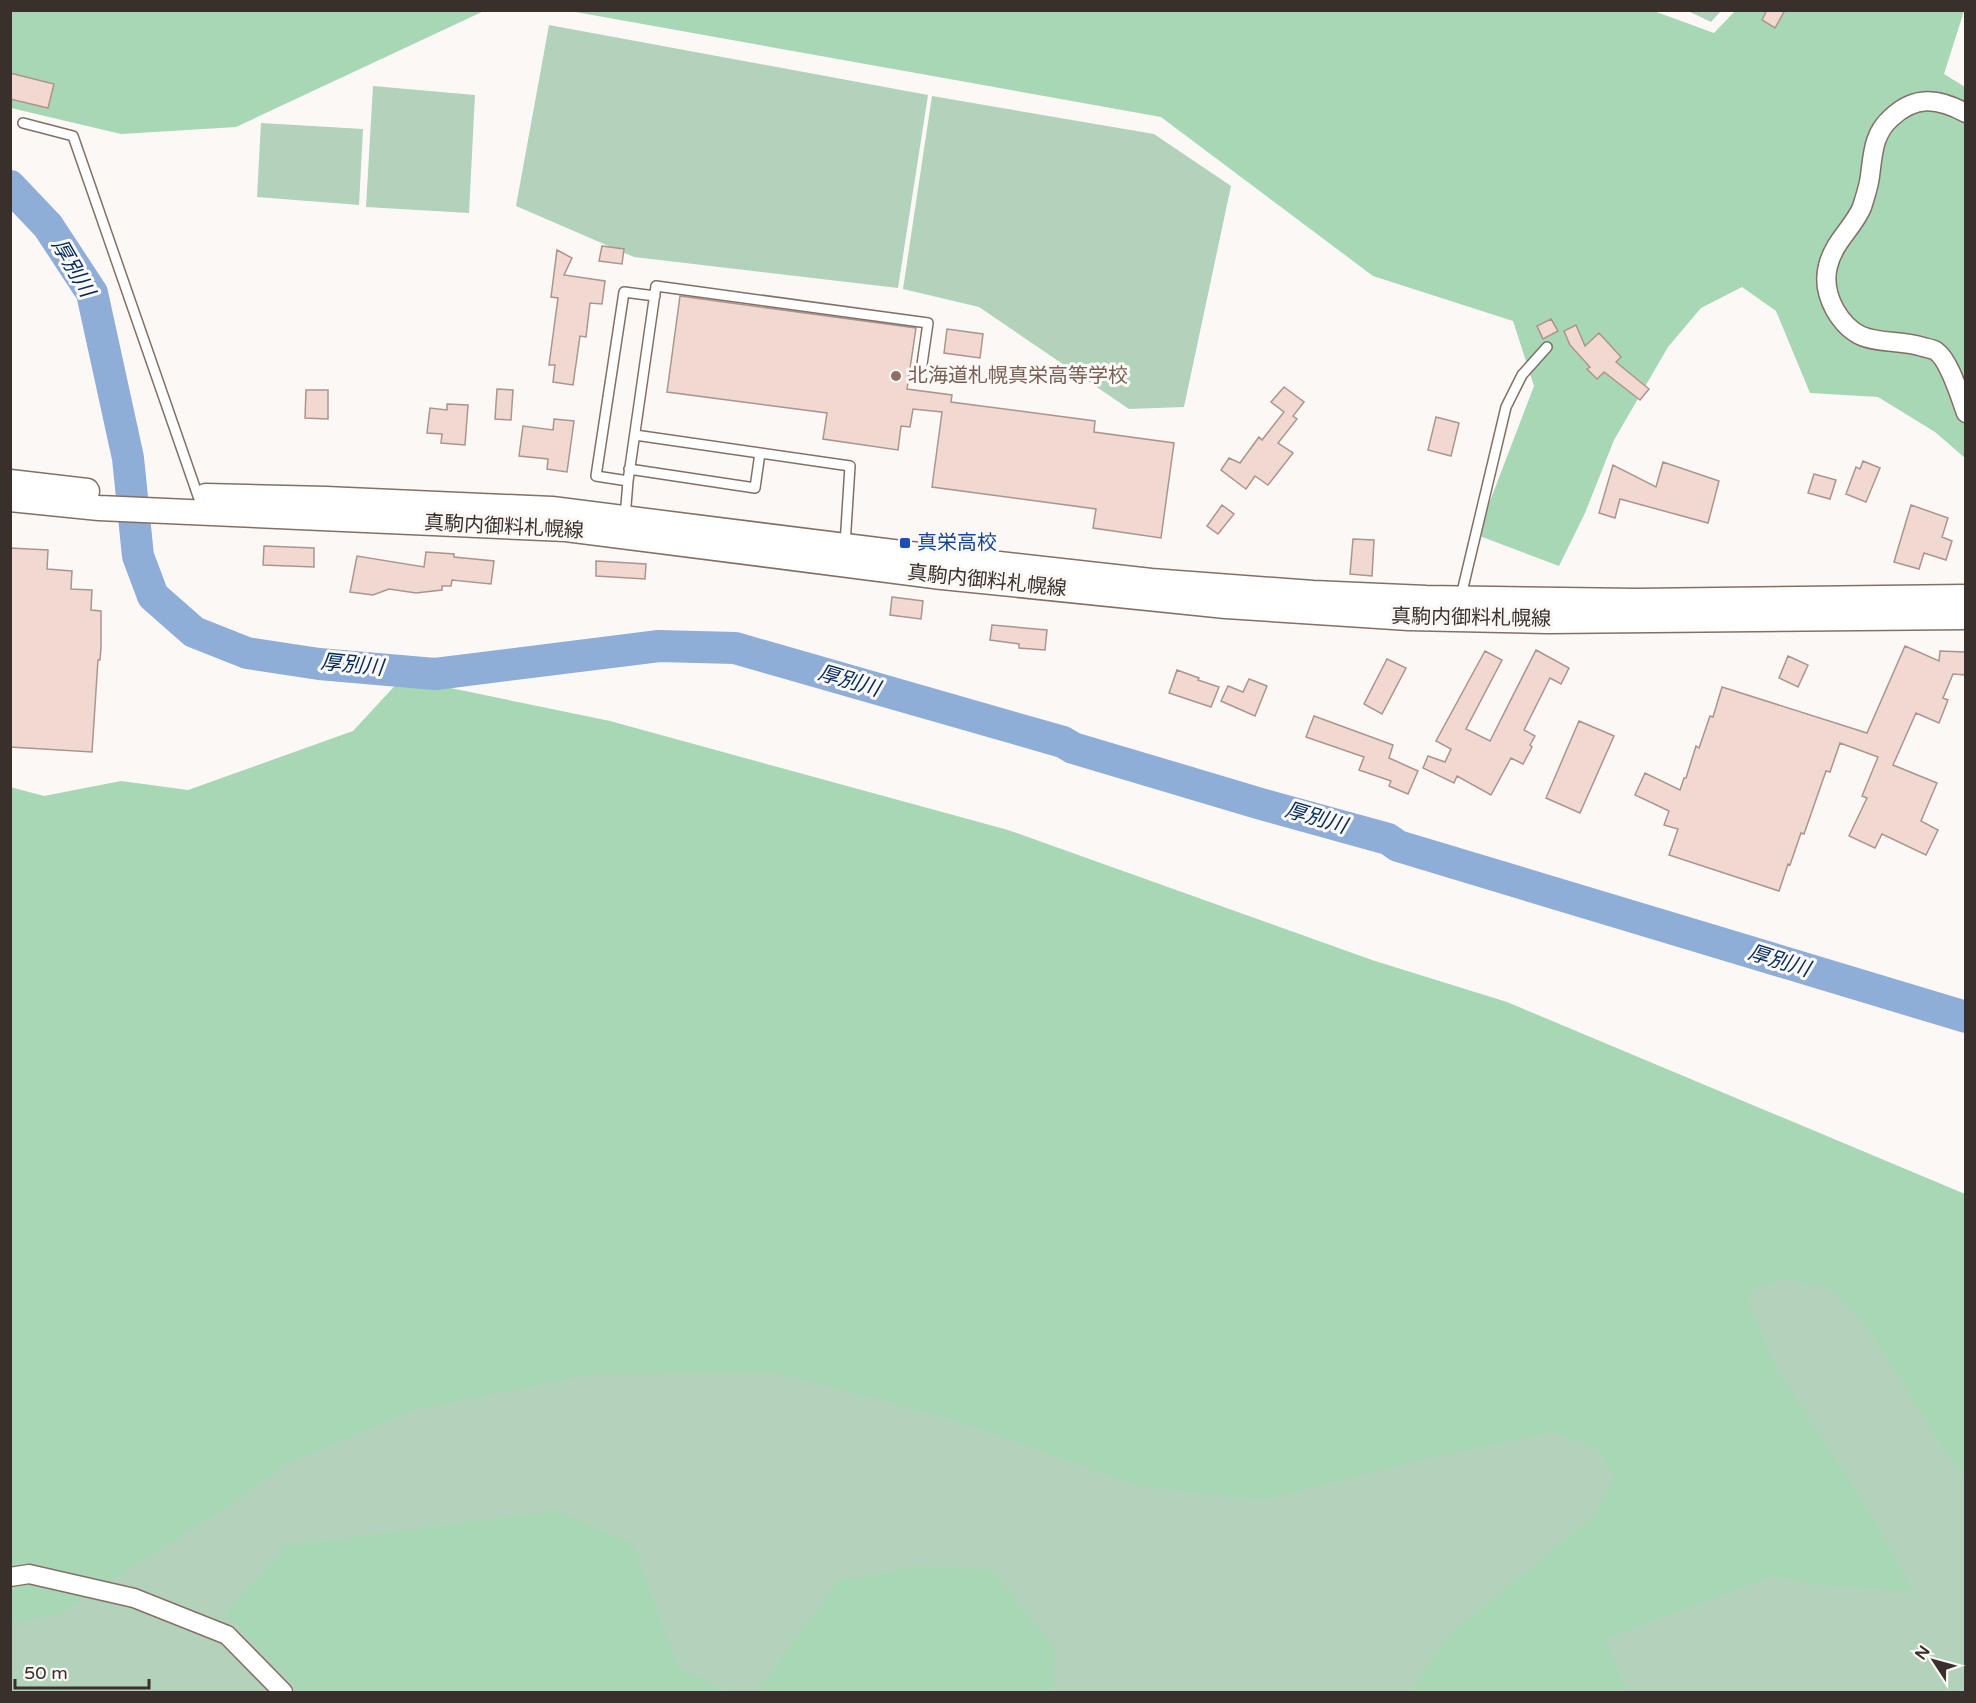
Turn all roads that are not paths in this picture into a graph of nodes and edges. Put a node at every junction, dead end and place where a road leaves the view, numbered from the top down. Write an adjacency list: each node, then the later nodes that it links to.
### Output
1 (1965, 113): 6 (street)
2 (23, 123): 14 (lane)
3 (655, 296): 5 (lane); 7 (lane); 10 (lane)
4 (1547, 346): 18 (lane)
5 (920, 378)
6 (1965, 413)
7 (634, 435): 8 (lane); 9 (lane)
8 (760, 453): 9 (lane); 16 (lane)
9 (629, 469): 10 (lane)
10 (628, 481): 15 (lane)
11 (10, 482): 13 (main road, 真駒内御料札幌線)
12 (10, 500): 13 (main road, 真駒内御料札幌線)
13 (96, 500): 14 (main road, 真駒内御料札幌線)
14 (184, 501): 15 (main road, 真駒内御料札幌線); 18 (main road, 真駒内御料札幌線)
15 (625, 518): 16 (main road, 真駒内御料札幌線)
16 (845, 545): 18 (main road, 真駒内御料札幌線)
17 (1965, 597): 18 (main road, 真駒内御料札幌線)
18 (1457, 609): 19 (main road, 真駒内御料札幌線)
19 (1965, 617)
20 (10, 1577): 21 (street)
21 (283, 1692)

